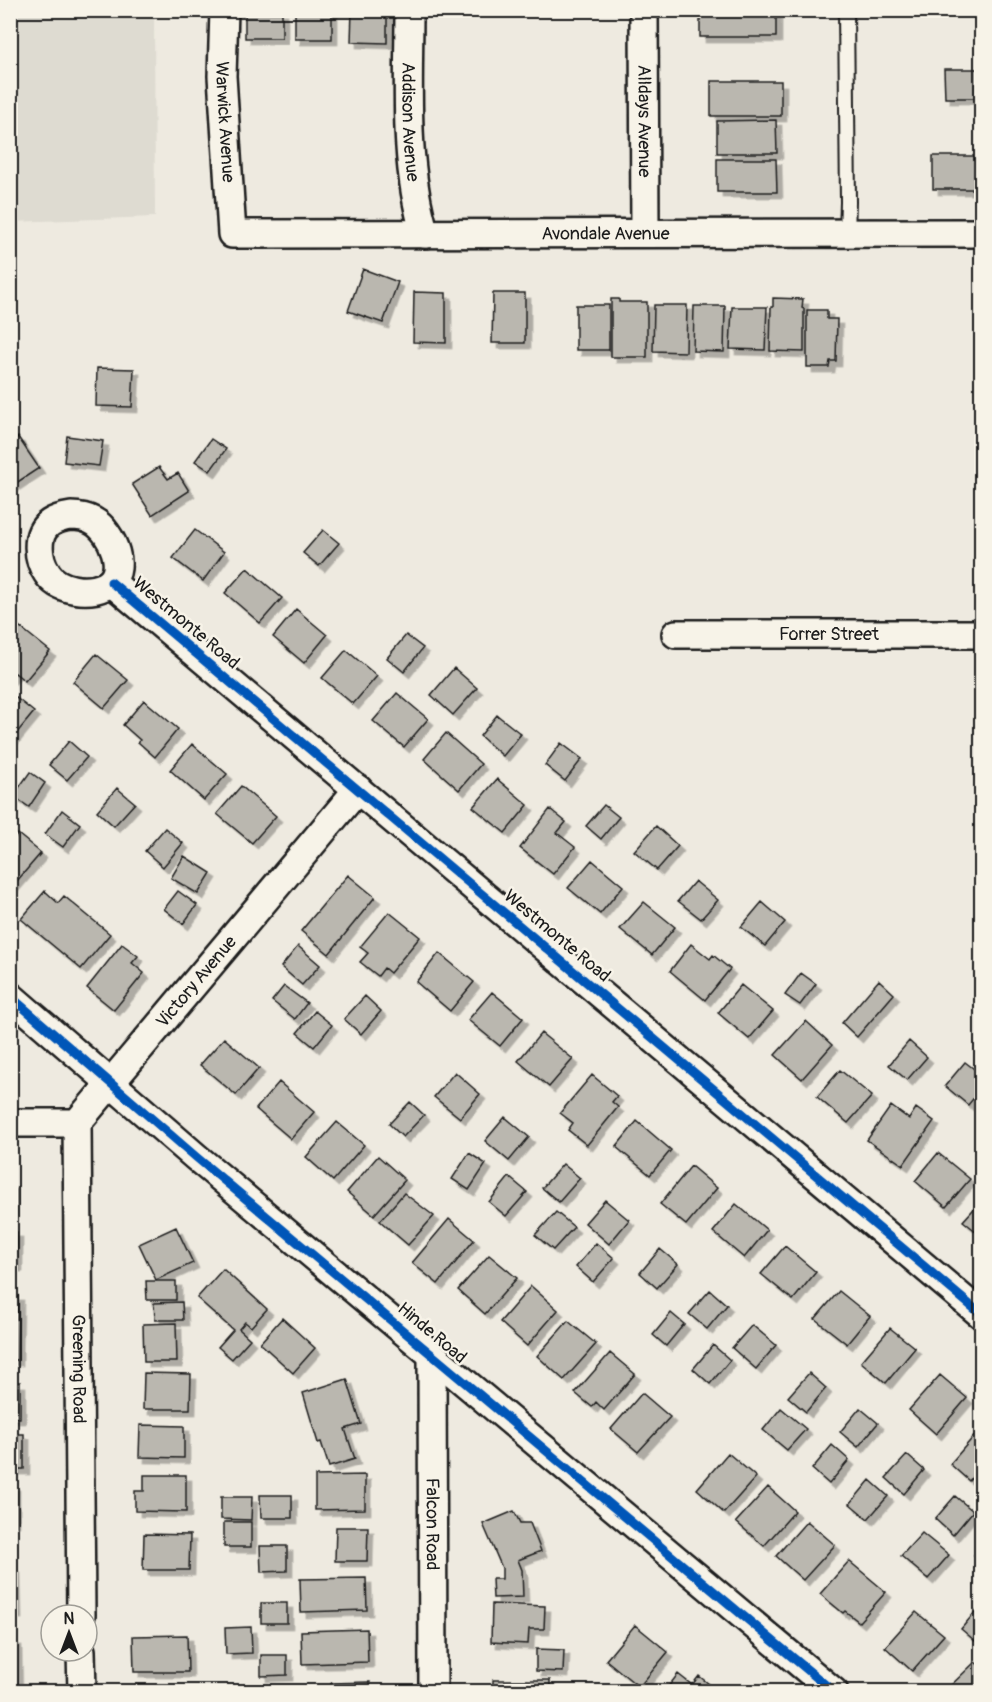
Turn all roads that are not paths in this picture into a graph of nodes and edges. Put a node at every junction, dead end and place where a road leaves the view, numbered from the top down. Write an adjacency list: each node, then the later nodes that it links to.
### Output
1 (224, 10): 7 (street, Warwick Avenue)
2 (409, 10): 8 (street, Addison Avenue)
3 (644, 10): 5 (street, Alldays Avenue)
4 (846, 10): 9 (lane)
5 (645, 233): 8 (street, Avondale Avenue); 9 (street, Avondale Avenue)
6 (981, 233): 9 (street, Avondale Avenue)
7 (232, 234): 8 (street, Avondale Avenue)
8 (425, 234)
9 (847, 234)
10 (111, 582): 13 (street, Westmonte Road)
11 (676, 634): 12 (street, Forrer Street)
12 (981, 634)
13 (358, 789): 15 (street, Victory Avenue); 18 (street, Westmonte Road)
14 (10, 996): 15 (street, Hinde Road)
15 (111, 1081): 17 (street, Victory Avenue); 19 (street, Hinde Road)
16 (10, 1123): 17 (street)
17 (77, 1123): 20 (street, Greening Road)
18 (981, 1315)
19 (432, 1354): 23 (street, Falcon Road); 24 (street, Hinde Road)
20 (81, 1603)
21 (81, 1663): 22 (street)
22 (82, 1692)
23 (433, 1692)
24 (834, 1692)

